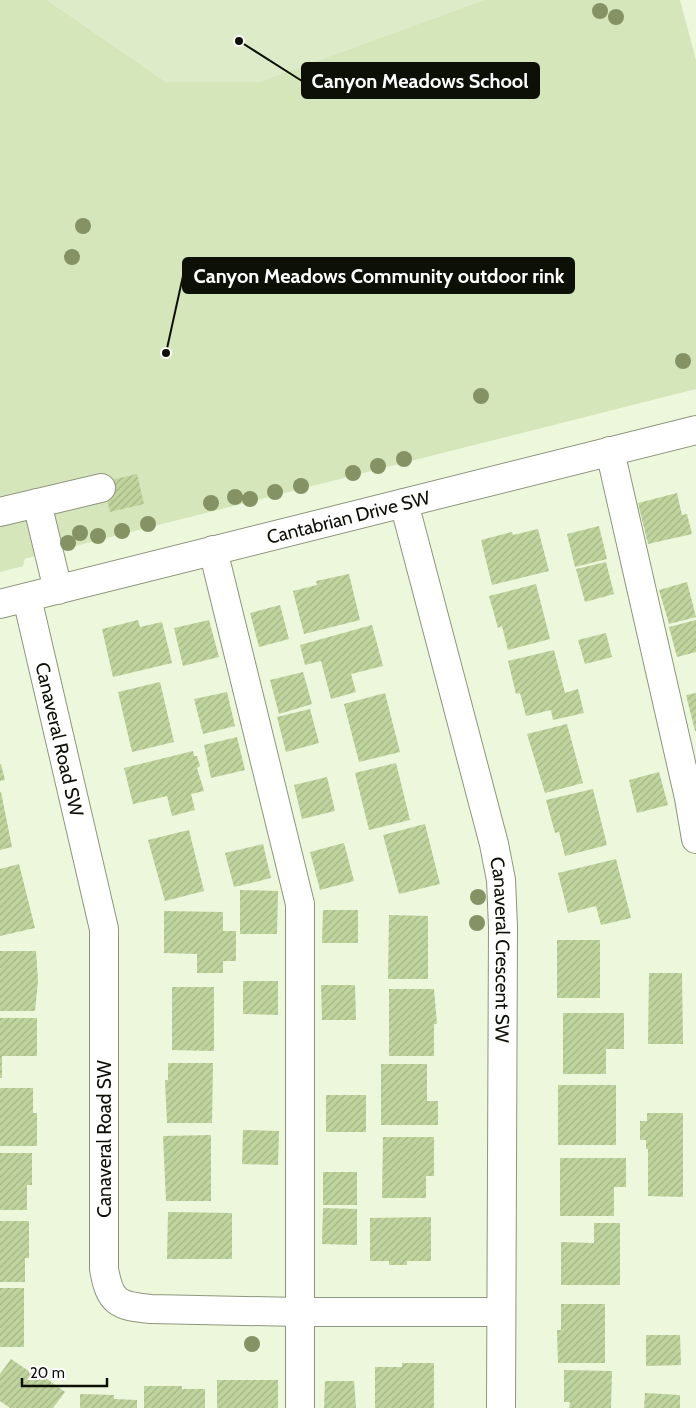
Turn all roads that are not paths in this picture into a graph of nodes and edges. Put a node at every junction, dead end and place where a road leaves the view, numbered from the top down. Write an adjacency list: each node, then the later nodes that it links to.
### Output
1 (696, 430): 2 (street, Cantabrian Drive SW)
2 (610, 451): 5 (street, Cantabrian Drive SW); 11 (street)
3 (100, 488): 4 (street)
4 (37, 503): 6 (street); 8 (street)
5 (404, 503): 7 (street, Cantabrian Drive SW); 13 (street, Canaveral Crescent SW)
6 (0, 512)
7 (213, 550): 8 (street, Cantabrian Drive SW); 12 (street)
8 (58, 590): 9 (street, Cantabrian Drive SW)
9 (27, 598): 10 (street, Cantabrian Drive SW); 12 (street, Canaveral Road SW)
10 (0, 604)
11 (696, 839)
12 (300, 1312): 13 (street, Canaveral Road SW); 14 (street)
13 (500, 1312): 15 (street, Canaveral Crescent SW)
14 (300, 1408)
15 (501, 1408)

